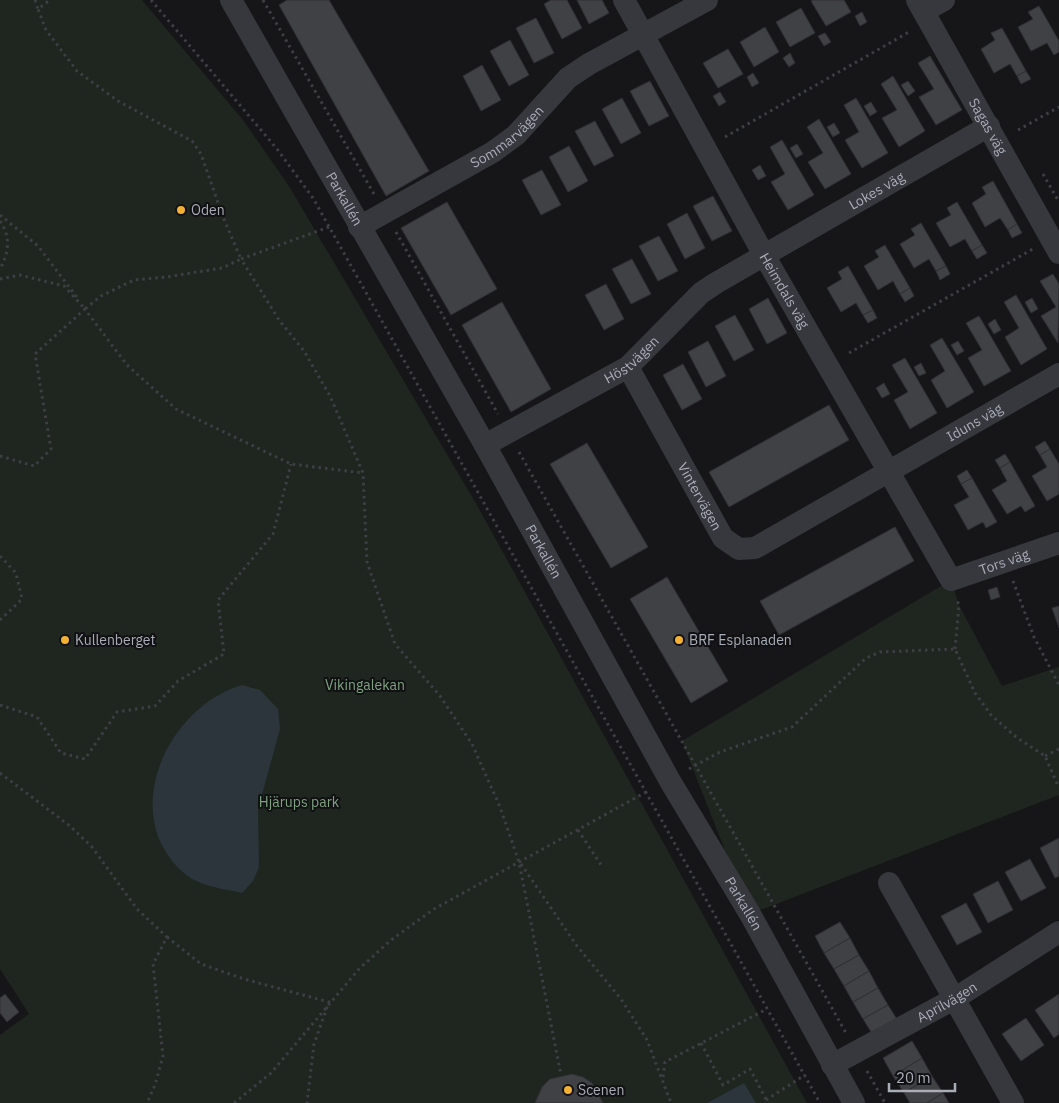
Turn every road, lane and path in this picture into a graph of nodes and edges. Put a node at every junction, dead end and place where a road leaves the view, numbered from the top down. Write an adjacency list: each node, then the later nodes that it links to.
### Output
1 (35, 0): 9 (path)
2 (50, 0): 9 (path)
3 (152, 0): 20 (path)
4 (263, 0): 16 (path)
5 (624, 0): 11 (street, Heimdals väg)
6 (707, 0): 11 (street, Sommarvägen)
7 (944, 0): 10 (street)
8 (240, 3): 19 (street, Parkallén)
9 (38, 9): 23 (path)
10 (923, 10): 13 (street, Sagas väg); 15 (path)
11 (644, 36): 16 (street, Sommarvägen); 22 (street, Heimdals väg)
12 (1059, 108): 14 (path)
13 (989, 126): 21 (street, Sagas väg); 22 (street, Lokes väg)
14 (1018, 130)
15 (725, 137)
16 (385, 212): 19 (street, Sommarvägen); 30 (path)
17 (0, 215): 26 (path)
18 (0, 221): 24 (path)
19 (359, 226): 31 (street, Parkallén)
20 (329, 227): 23 (path); 50 (path)
21 (1055, 246): 27 (path)
22 (764, 255): 28 (street, Höstvägen); 34 (street, Heimdals väg)
23 (241, 259): 26 (path); 35 (path)
24 (0, 269)
25 (0, 279): 26 (path)
26 (85, 309): 32 (path); 33 (path)
27 (848, 353)
28 (628, 367): 30 (street, Höstvägen); 34 (street, Vintervägen)
29 (1059, 374): 34 (street, Iduns väg)
30 (508, 432): 31 (street, Höstvägen); 46 (path)
31 (484, 445): 48 (street, Parkallén)
32 (0, 456)
33 (291, 464): 35 (path); 43 (path)
34 (888, 470): 39 (street, Heimdals väg)
35 (363, 473): 52 (path)
36 (1059, 543): 38 (street, Tors väg)
37 (0, 556): 40 (path)
38 (1006, 562): 39 (street, Tors väg); 42 (path)
39 (951, 580): 41 (path)
40 (0, 620)
41 (955, 649): 45 (path); 46 (path)
42 (1059, 685)
43 (0, 705)
44 (1059, 748): 45 (path)
45 (1045, 756): 49 (path)
46 (696, 765): 48 (path); 61 (path)
47 (0, 774): 56 (path)
48 (670, 781): 62 (street, Parkallén)
49 (1059, 788)
50 (646, 792): 51 (path); 59 (path)
51 (578, 830): 52 (path); 53 (path)
52 (519, 862): 58 (path); 63 (path); 65 (path)
53 (601, 865)
54 (888, 883): 57 (street)
55 (1059, 932): 57 (street, Aprilvägen)
56 (167, 937): 58 (path); 67 (path)
57 (954, 999): 61 (street, Aprilvägen); 74 (street)
58 (329, 1002): 68 (path); 69 (path)
59 (768, 1009): 60 (path); 64 (path)
60 (701, 1043): 65 (path); 66 (path)
61 (856, 1052): 62 (street, Aprilvägen); 73 (path)
62 (832, 1065): 72 (street, Parkallén)
63 (561, 1075)
64 (805, 1075): 66 (path); 71 (path)
65 (663, 1080): 70 (path)
66 (767, 1101)
67 (147, 1103)
68 (234, 1103)
69 (307, 1103)
70 (671, 1103)
71 (820, 1103)
72 (854, 1103)
73 (886, 1103)
74 (1013, 1103)

